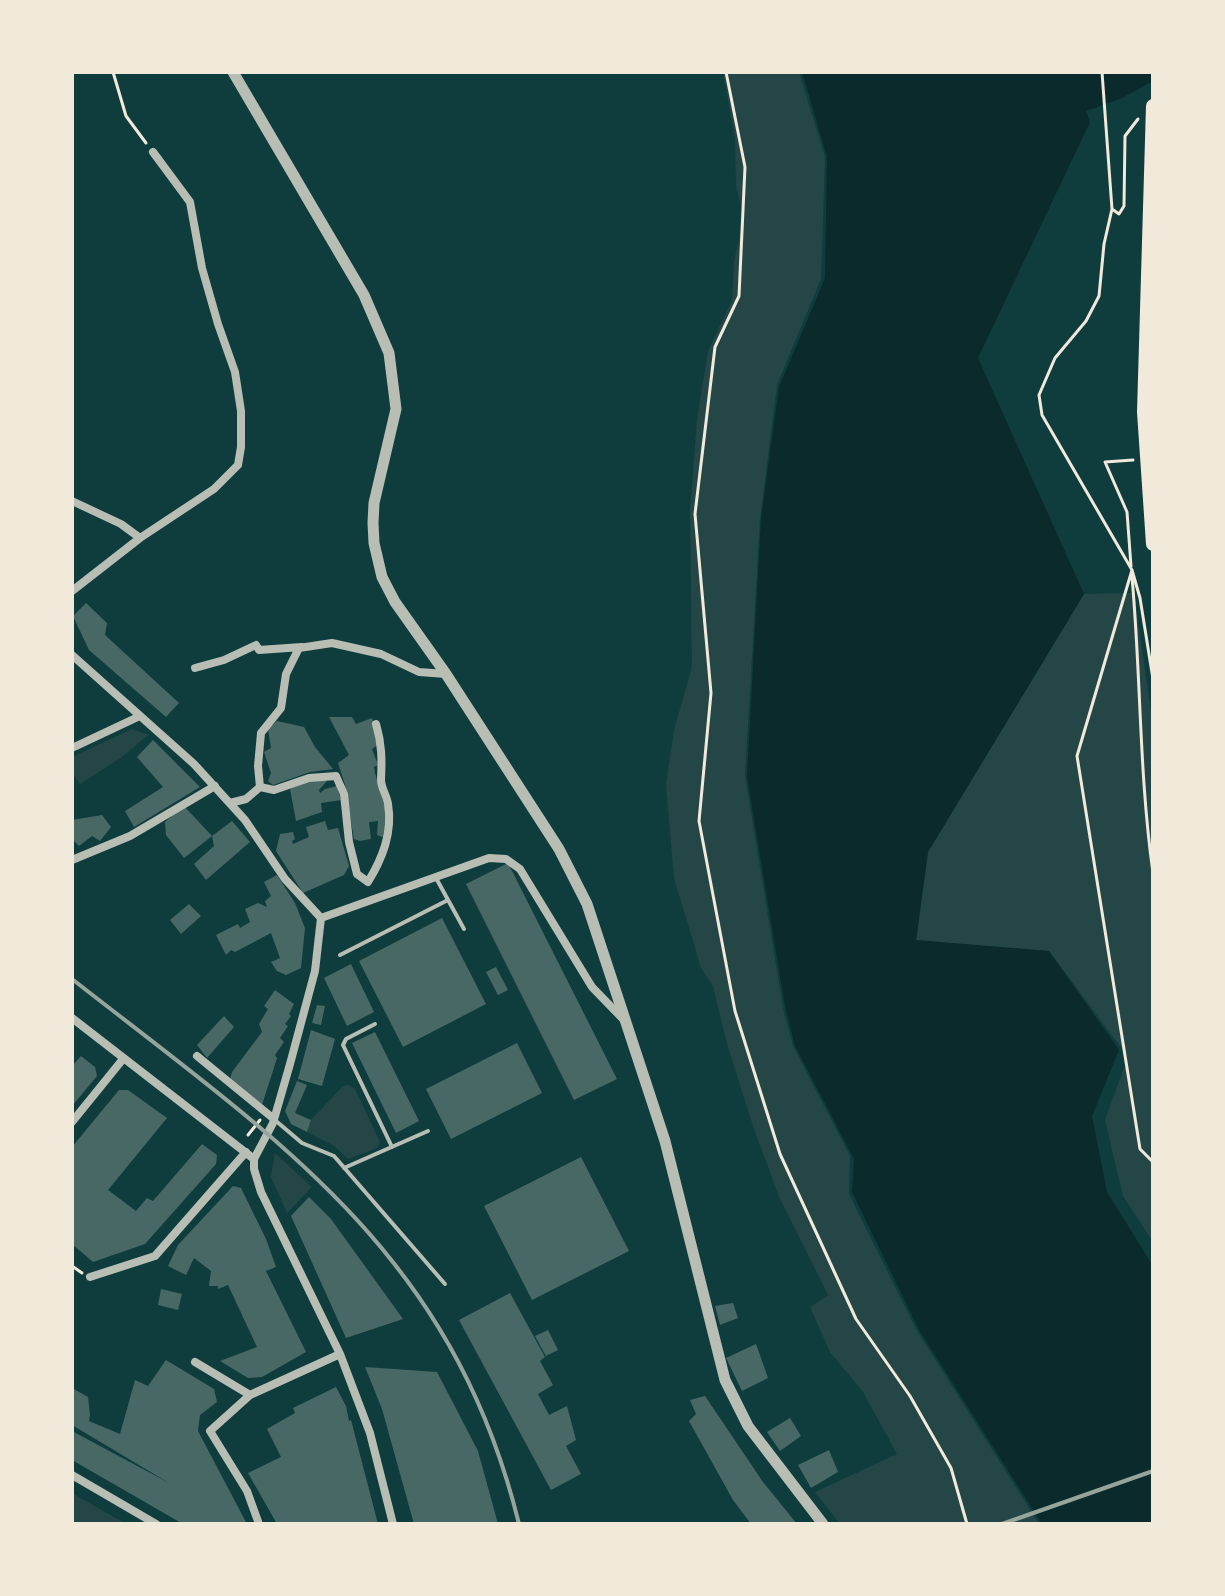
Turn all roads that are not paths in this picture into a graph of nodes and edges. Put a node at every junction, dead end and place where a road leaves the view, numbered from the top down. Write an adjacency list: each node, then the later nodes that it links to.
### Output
1 (233, 72): 12 (street)
2 (1153, 106): 3 (highway)
3 (1152, 146): 7 (highway)
4 (153, 152): 6 (street)
5 (72, 501): 6 (street)
6 (140, 538): 8 (street)
7 (1153, 544)
8 (72, 591)
9 (302, 647): 11 (street); 12 (street); 17 (street)
10 (72, 655): 13 (street)
11 (195, 668)
12 (446, 674): 28 (street)
13 (140, 716): 15 (street); 16 (street)
14 (376, 724): 21 (street)
15 (72, 748)
16 (215, 786): 18 (street); 19 (street)
17 (260, 787): 18 (street); 21 (street)
18 (230, 803): 24 (street)
19 (72, 860)
20 (436, 878): 22 (lane); 23 (street); 28 (street)
21 (368, 882): 23 (street)
22 (448, 900): 25 (lane); 26 (lane)
23 (368, 903): 24 (street)
24 (321, 918): 32 (street)
25 (464, 929)
26 (340, 955)
27 (72, 1018): 31 (street)
28 (626, 1023): 48 (street)
29 (375, 1024): 35 (lane)
30 (197, 1056): 32 (street)
31 (123, 1059): 33 (street); 36 (street)
32 (274, 1119): 37 (street); 38 (lane)
33 (72, 1122)
34 (428, 1131): 35 (lane)
35 (392, 1147): 38 (lane)
36 (246, 1152): 37 (street); 39 (street)
37 (254, 1159): 41 (street)
38 (344, 1168): 40 (lane)
39 (90, 1277)
40 (445, 1284)
41 (340, 1354): 43 (street); 47 (street)
42 (195, 1362): 43 (street)
43 (250, 1395): 46 (street)
44 (72, 1475): 45 (street)
45 (156, 1524)
46 (259, 1524)
47 (393, 1524)
48 (823, 1524)

